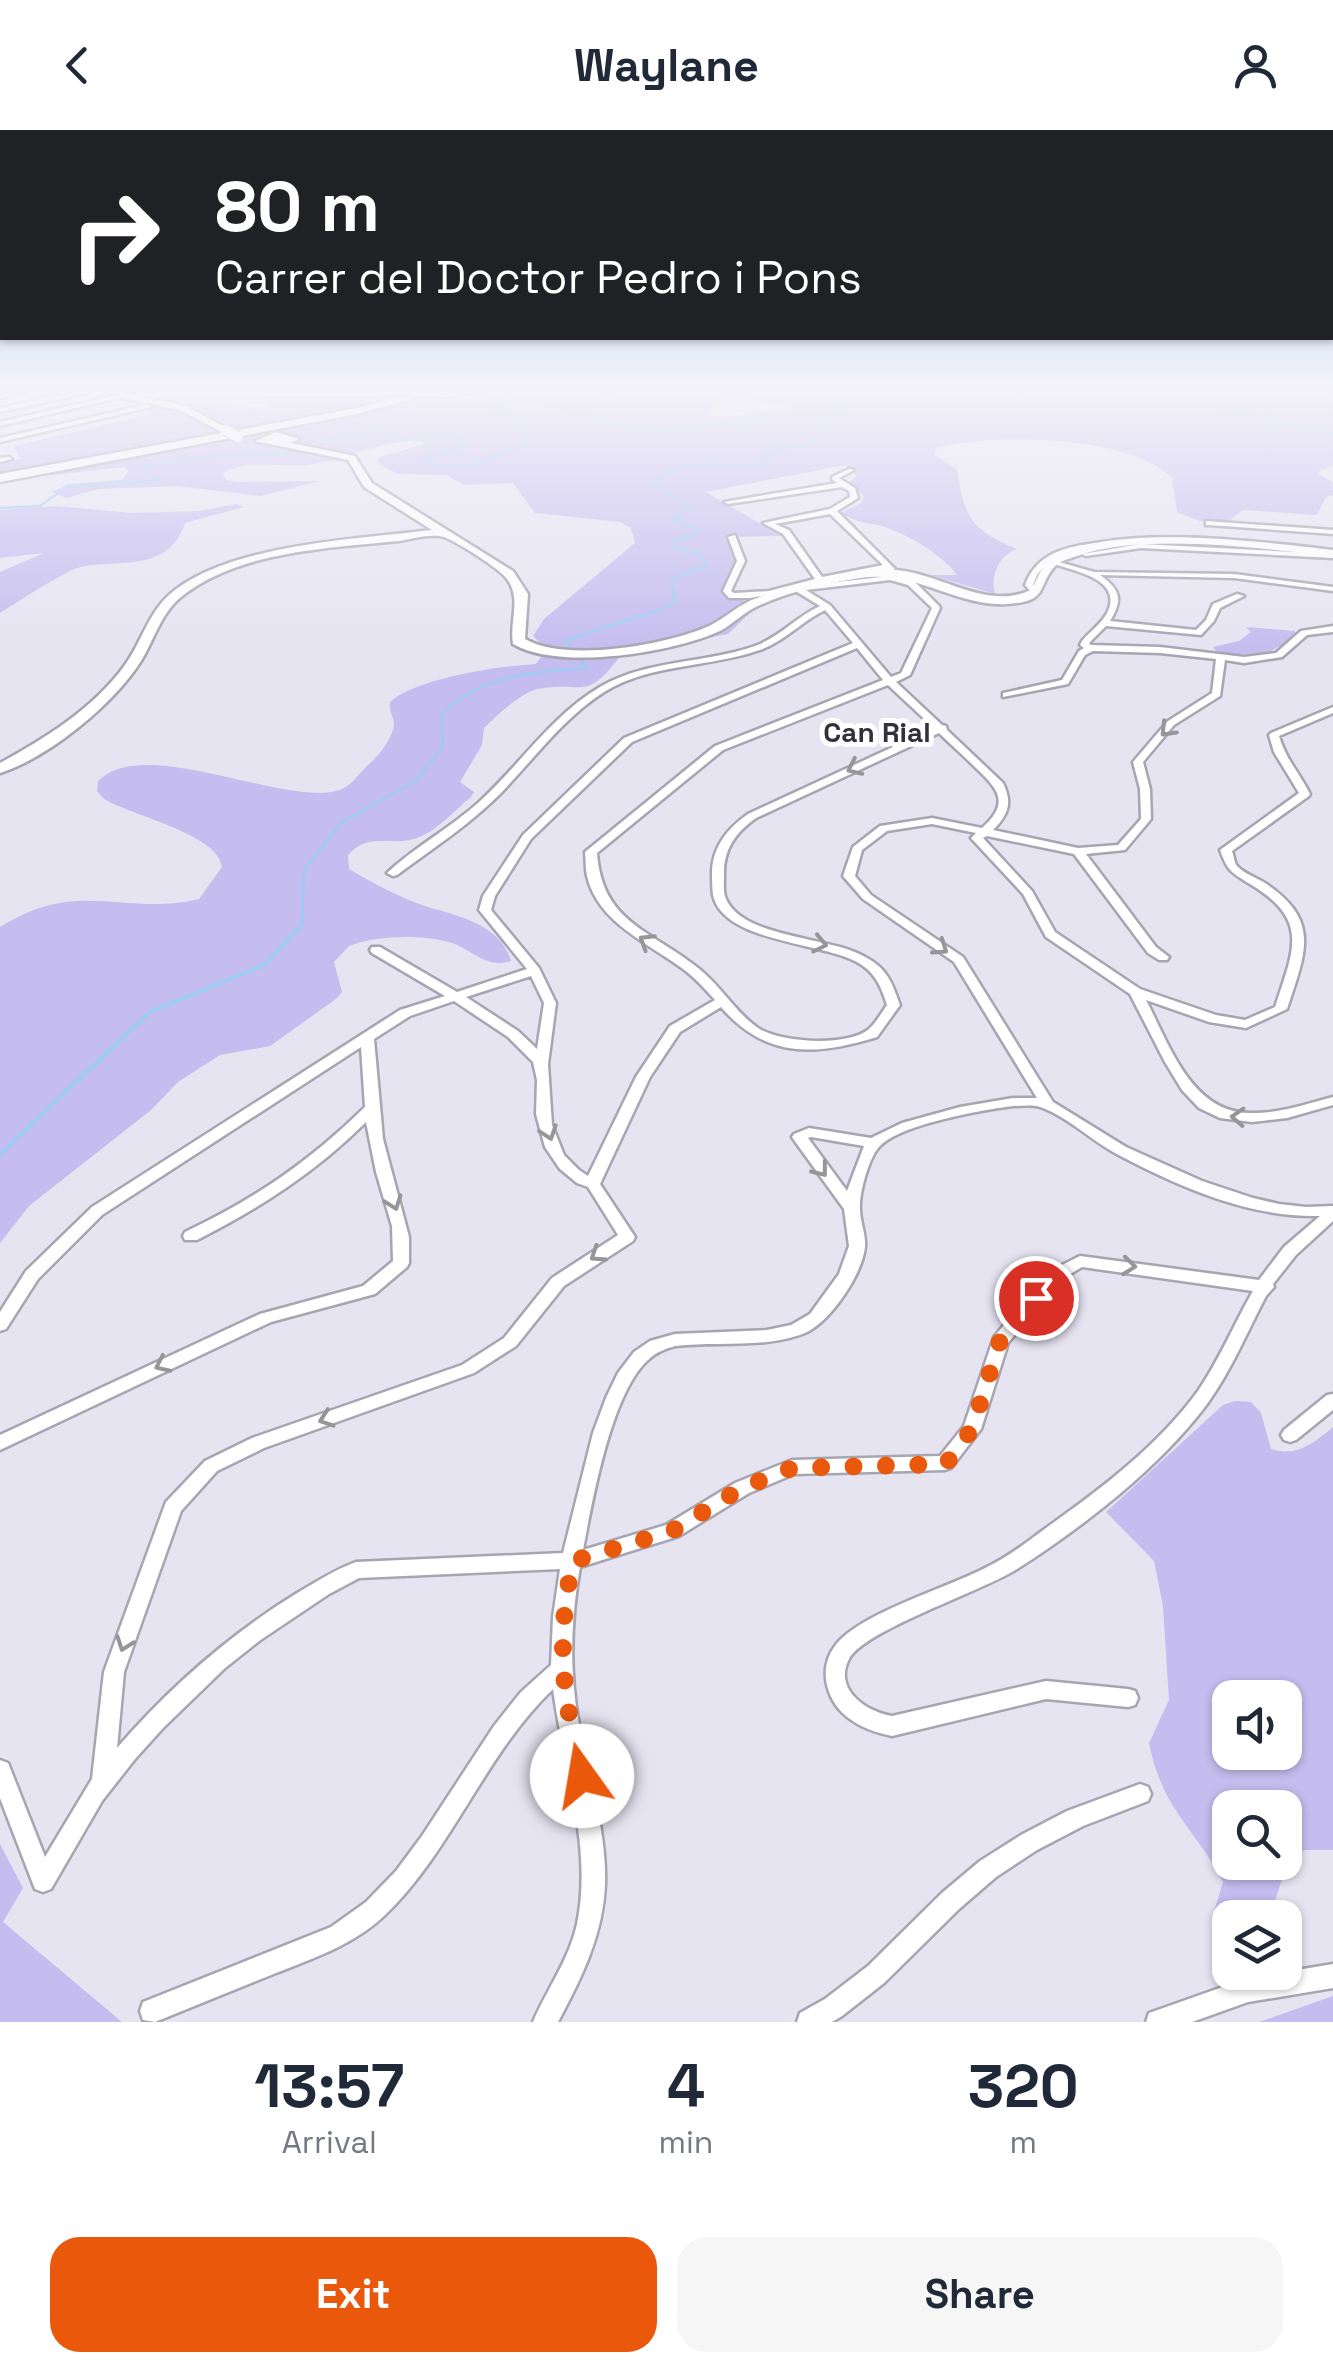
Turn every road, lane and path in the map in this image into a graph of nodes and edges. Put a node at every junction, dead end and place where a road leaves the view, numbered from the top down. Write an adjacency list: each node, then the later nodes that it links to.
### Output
1 (361, 477): 7 (main road)
2 (836, 477): 3 (street)
3 (842, 485): 4 (street); 5 (street)
4 (728, 502)
5 (832, 511): 12 (street); 14 (street)
6 (1208, 523): 8 (street)
7 (443, 532): 16 (main road); 29 (main road)
8 (1333, 532)
9 (732, 537): 14 (street)
10 (1333, 552): 11 (main road); 17 (street)
11 (1057, 564): 13 (street); 17 (main road)
12 (892, 570): 14 (street); 16 (main road); 17 (main road)
13 (1097, 573): 15 (street); 20 (street)
14 (818, 577)
15 (1333, 589)
16 (798, 590): 19 (street); 25 (street)
17 (1036, 592)
18 (1240, 596): 20 (street)
19 (827, 607): 22 (street); 32 (street)
20 (1105, 623): 23 (street)
21 (1333, 629): 24 (street)
22 (859, 644): 25 (street); 35 (street)
23 (1090, 648): 24 (street); 26 (street)
24 (1221, 660): 31 (street, one-way to 31)
25 (888, 680): 28 (street); 38 (street, one-way to 25)
26 (1006, 694)
27 (1333, 710): 36 (street)
28 (943, 728): 30 (street); 38 (street, one-way to 38)
29 (0, 769)
30 (982, 829): 31 (street); 36 (street); 42 (street, one-way to 42)
31 (1078, 850): 34 (street)
32 (393, 873)
33 (376, 950): 37 (street)
34 (1163, 957)
35 (534, 970): 37 (street); 40 (street)
36 (1135, 992): 41 (street, one-way to 36)
37 (452, 996): 39 (street); 40 (street)
38 (723, 1000): 45 (street)
39 (367, 1038): 43 (street); 50 (street)
40 (542, 1063): 45 (street, one-way to 45)
41 (1333, 1101)
42 (1047, 1103): 44 (street); 47 (street)
43 (371, 1109): 48 (street); 53 (street, one-way to 53)
44 (872, 1144): 46 (street); 46 (street, one-way to 46)
45 (593, 1184): 58 (street, one-way to 58)
46 (852, 1208): 54 (street)
47 (1333, 1212): 49 (street)
48 (191, 1236)
49 (1266, 1287): 54 (street, one-way to 49); 56 (street)
50 (0, 1325)
51 (1333, 1400): 52 (street)
52 (1290, 1434)
53 (0, 1443)
54 (573, 1561): 55 (street); 58 (street)
55 (560, 1669): 61 (street); 62 (street)
56 (1128, 1698)
57 (0, 1770): 58 (street)
58 (103, 1782)
59 (1140, 1794): 63 (street)
60 (1333, 1976): 64 (street)
61 (152, 2011)
62 (545, 2022)
63 (809, 2022)
64 (1158, 2022)

